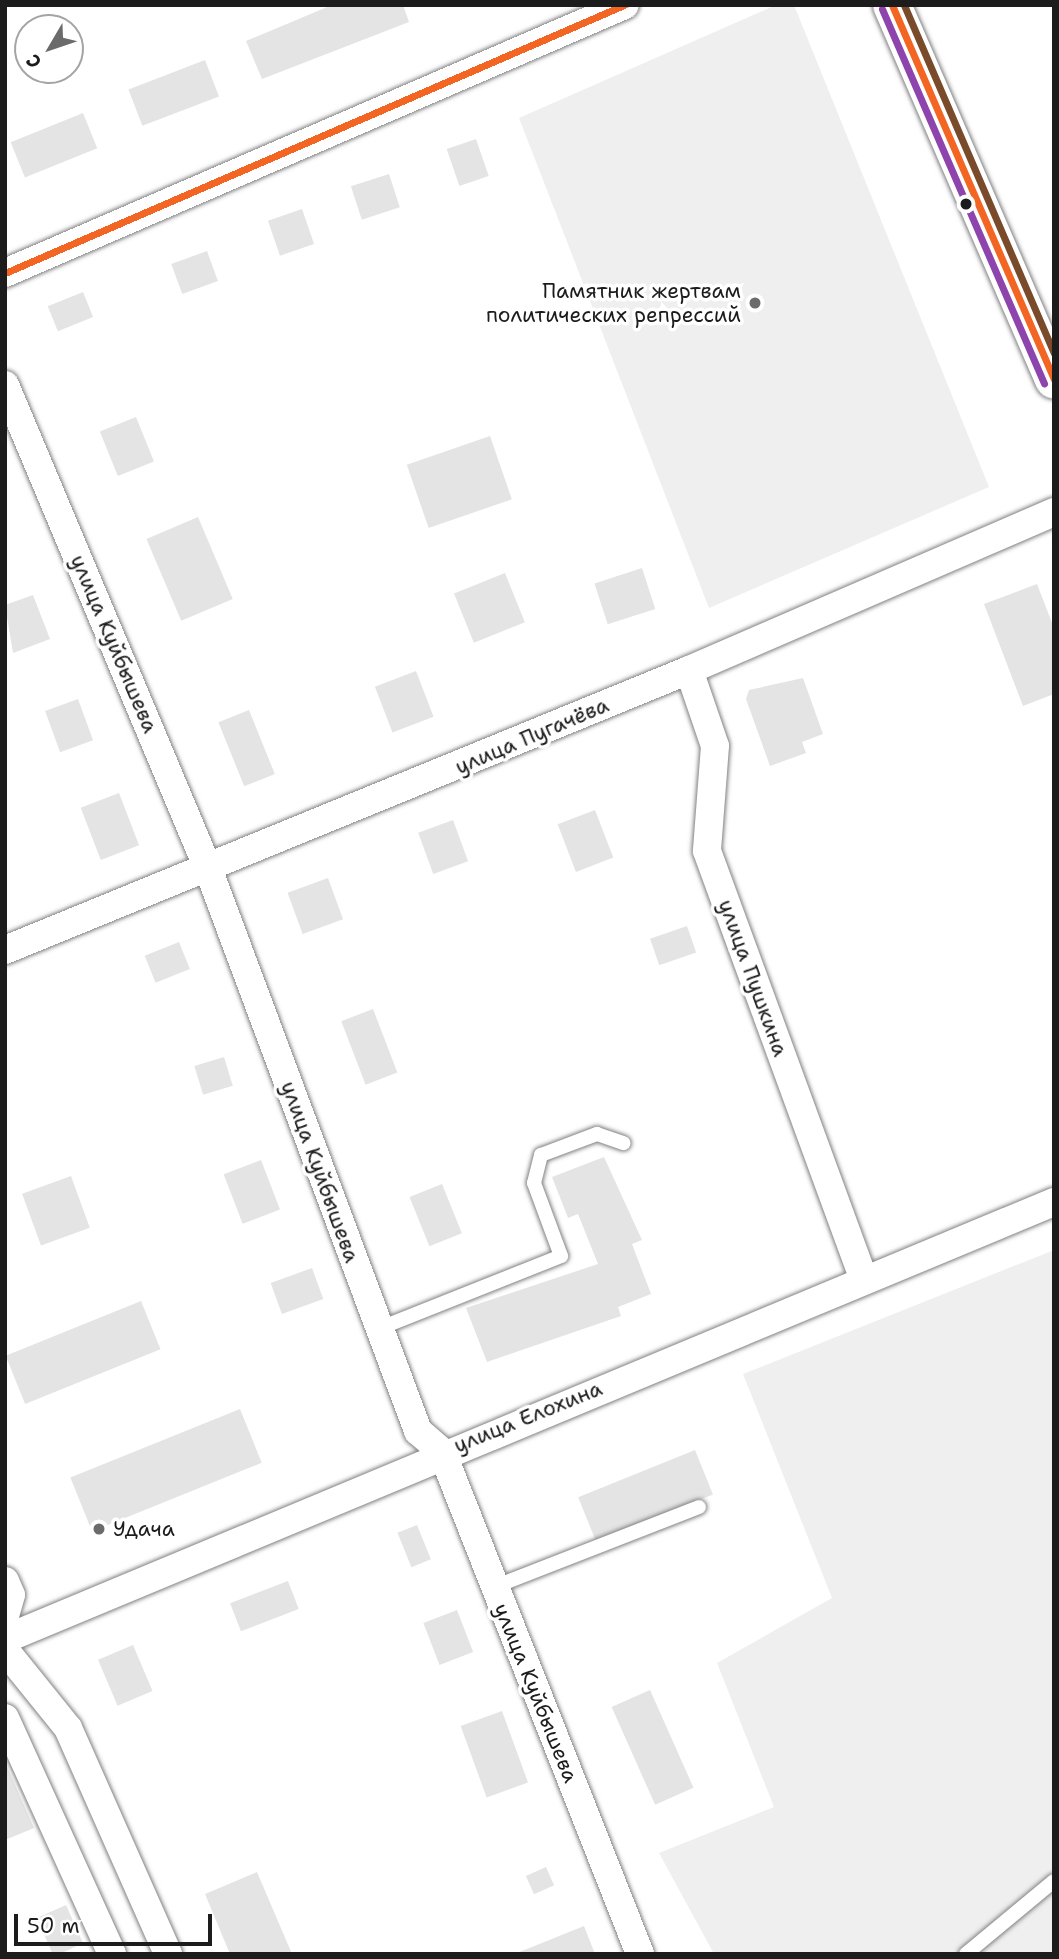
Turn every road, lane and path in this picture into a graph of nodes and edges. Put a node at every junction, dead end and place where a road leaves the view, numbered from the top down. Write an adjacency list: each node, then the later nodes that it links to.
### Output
1 (625, 5): 3 (street)
2 (892, 5): 4 (main road)
3 (5, 274)
4 (1054, 380)
5 (5, 386): 8 (street, улица Куйбышева)
6 (1054, 512): 7 (street, улица Пугачёва)
7 (689, 670): 8 (street, улица Пугачёва); 12 (street, улица Пушкина)
8 (209, 871): 9 (street, улица Пугачёва); 13 (street, улица Куйбышева)
9 (5, 950)
10 (623, 1143): 13 (lane)
11 (1054, 1202): 12 (street, улица Елохина)
12 (864, 1279): 14 (street, улица Елохина)
13 (378, 1329): 14 (street, улица Куйбышева)
14 (442, 1452): 17 (street, улица Куйбышева); 19 (street, улица Елохина)
15 (699, 1507): 17 (lane)
16 (5, 1581): 18 (street)
17 (494, 1587): 25 (street, улица Куйбышева)
18 (5, 1616)
19 (5, 1639)
20 (5, 1650): 24 (street)
21 (5, 1718): 23 (street)
22 (1054, 1881): 26 (lane)
23 (111, 1954)
24 (168, 1954)
25 (640, 1954)
26 (966, 1954)

